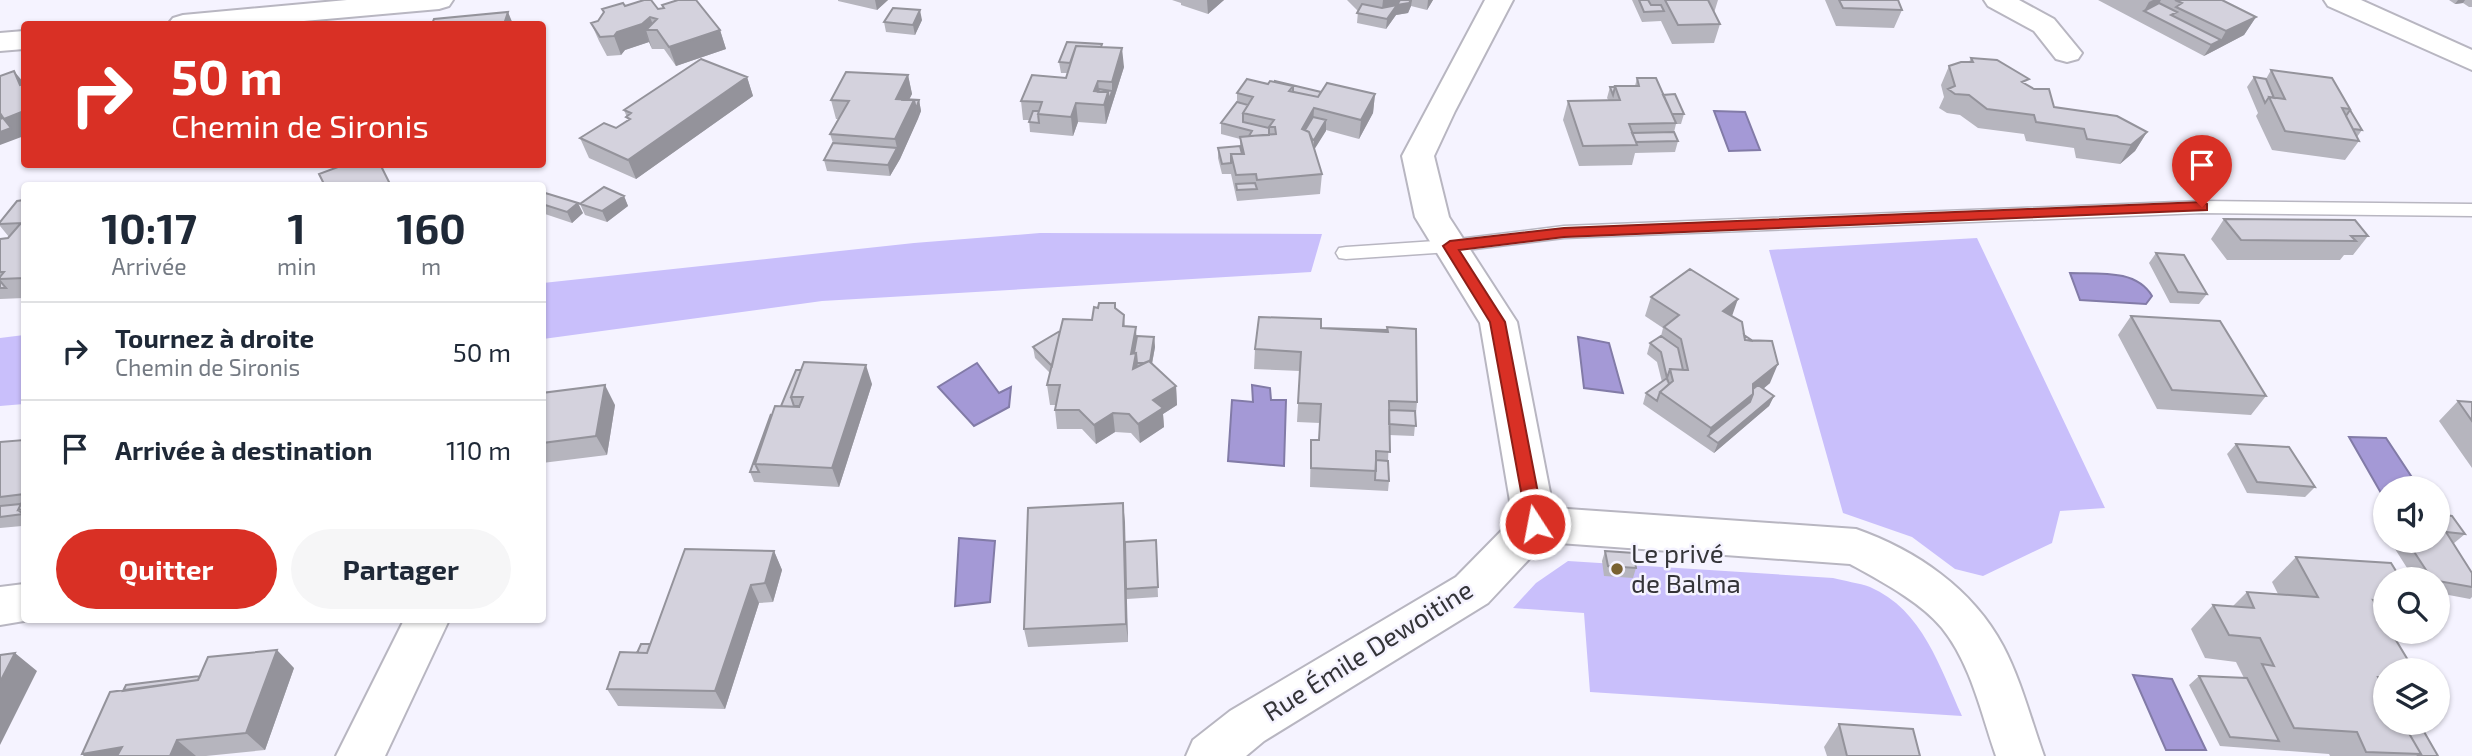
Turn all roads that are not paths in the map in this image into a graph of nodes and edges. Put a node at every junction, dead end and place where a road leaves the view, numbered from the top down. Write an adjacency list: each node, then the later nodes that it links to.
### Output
1 (439, 0): 5 (street)
2 (1499, 0): 12 (street)
3 (1998, 0): 9 (street)
4 (2338, 0): 10 (street)
5 (277, 20): 6 (street)
6 (254, 21)
7 (21, 40): 8 (street)
8 (0, 42)
9 (2067, 53)
10 (2472, 61)
11 (2472, 210): 12 (lane)
12 (1450, 246): 13 (lane); 14 (street)
13 (1346, 253)
14 (1535, 524): 19 (street, Rue Émile Dewoitine); 20 (street)
15 (21, 603): 16 (street)
16 (0, 606)
17 (426, 623): 18 (street)
18 (360, 756)
19 (1210, 756)
20 (2020, 756)

